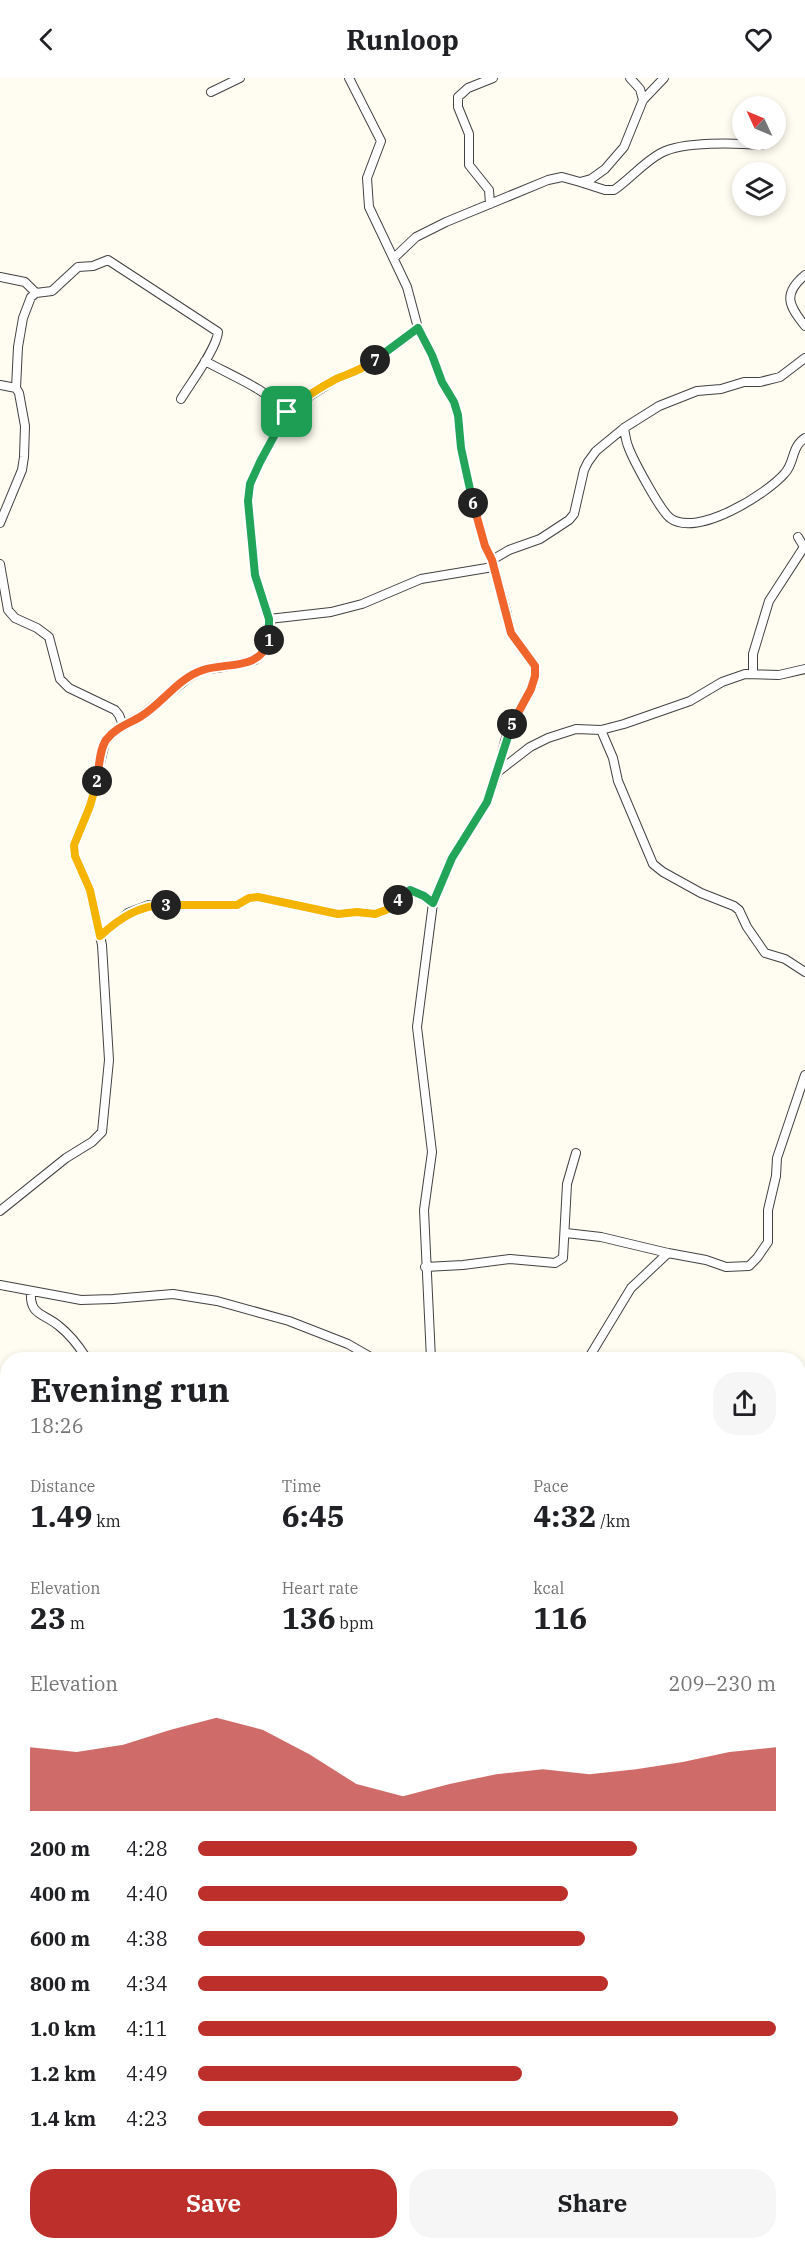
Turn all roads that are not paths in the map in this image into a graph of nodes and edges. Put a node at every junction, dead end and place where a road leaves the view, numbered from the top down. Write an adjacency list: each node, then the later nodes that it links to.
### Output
1 (240, 78): 6 (street)
2 (350, 78): 11 (street)
3 (493, 78): 10 (street)
4 (630, 78): 7 (street)
5 (664, 78): 7 (street)
6 (211, 92)
7 (643, 100): 9 (street)
8 (732, 143): 9 (street)
9 (580, 182): 10 (street)
10 (490, 204): 11 (street)
11 (394, 257): 16 (street)
12 (805, 275): 15 (street)
13 (0, 277): 14 (street)
14 (36, 294): 18 (street); 20 (street)
15 (805, 326)
16 (418, 328): 22 (street); 27 (street)
17 (805, 358): 23 (street)
18 (205, 361): 21 (street); 22 (street)
19 (0, 385): 20 (street)
20 (16, 388): 25 (street)
21 (181, 399)
22 (287, 412): 29 (street)
23 (624, 428): 24 (street); 27 (street)
24 (805, 438)
25 (0, 523)
26 (798, 537): 31 (street)
27 (493, 563): 29 (street); 34 (street)
28 (0, 564): 32 (street)
29 (269, 619): 32 (street)
30 (805, 669): 31 (street)
31 (753, 674): 33 (street)
32 (123, 725): 36 (street)
33 (601, 730): 34 (street); 37 (street)
34 (498, 771): 35 (street)
35 (433, 903): 36 (street); 43 (street)
36 (100, 936): 40 (street)
37 (805, 972)
38 (805, 1075): 42 (street)
39 (576, 1153): 41 (street)
40 (0, 1211)
41 (566, 1233): 42 (street); 43 (street)
42 (668, 1253): 49 (street)
43 (425, 1267): 48 (street)
44 (0, 1285): 45 (street)
45 (31, 1291): 46 (street); 47 (street)
46 (83, 1352)
47 (362, 1352)
48 (430, 1352)
49 (592, 1352)

